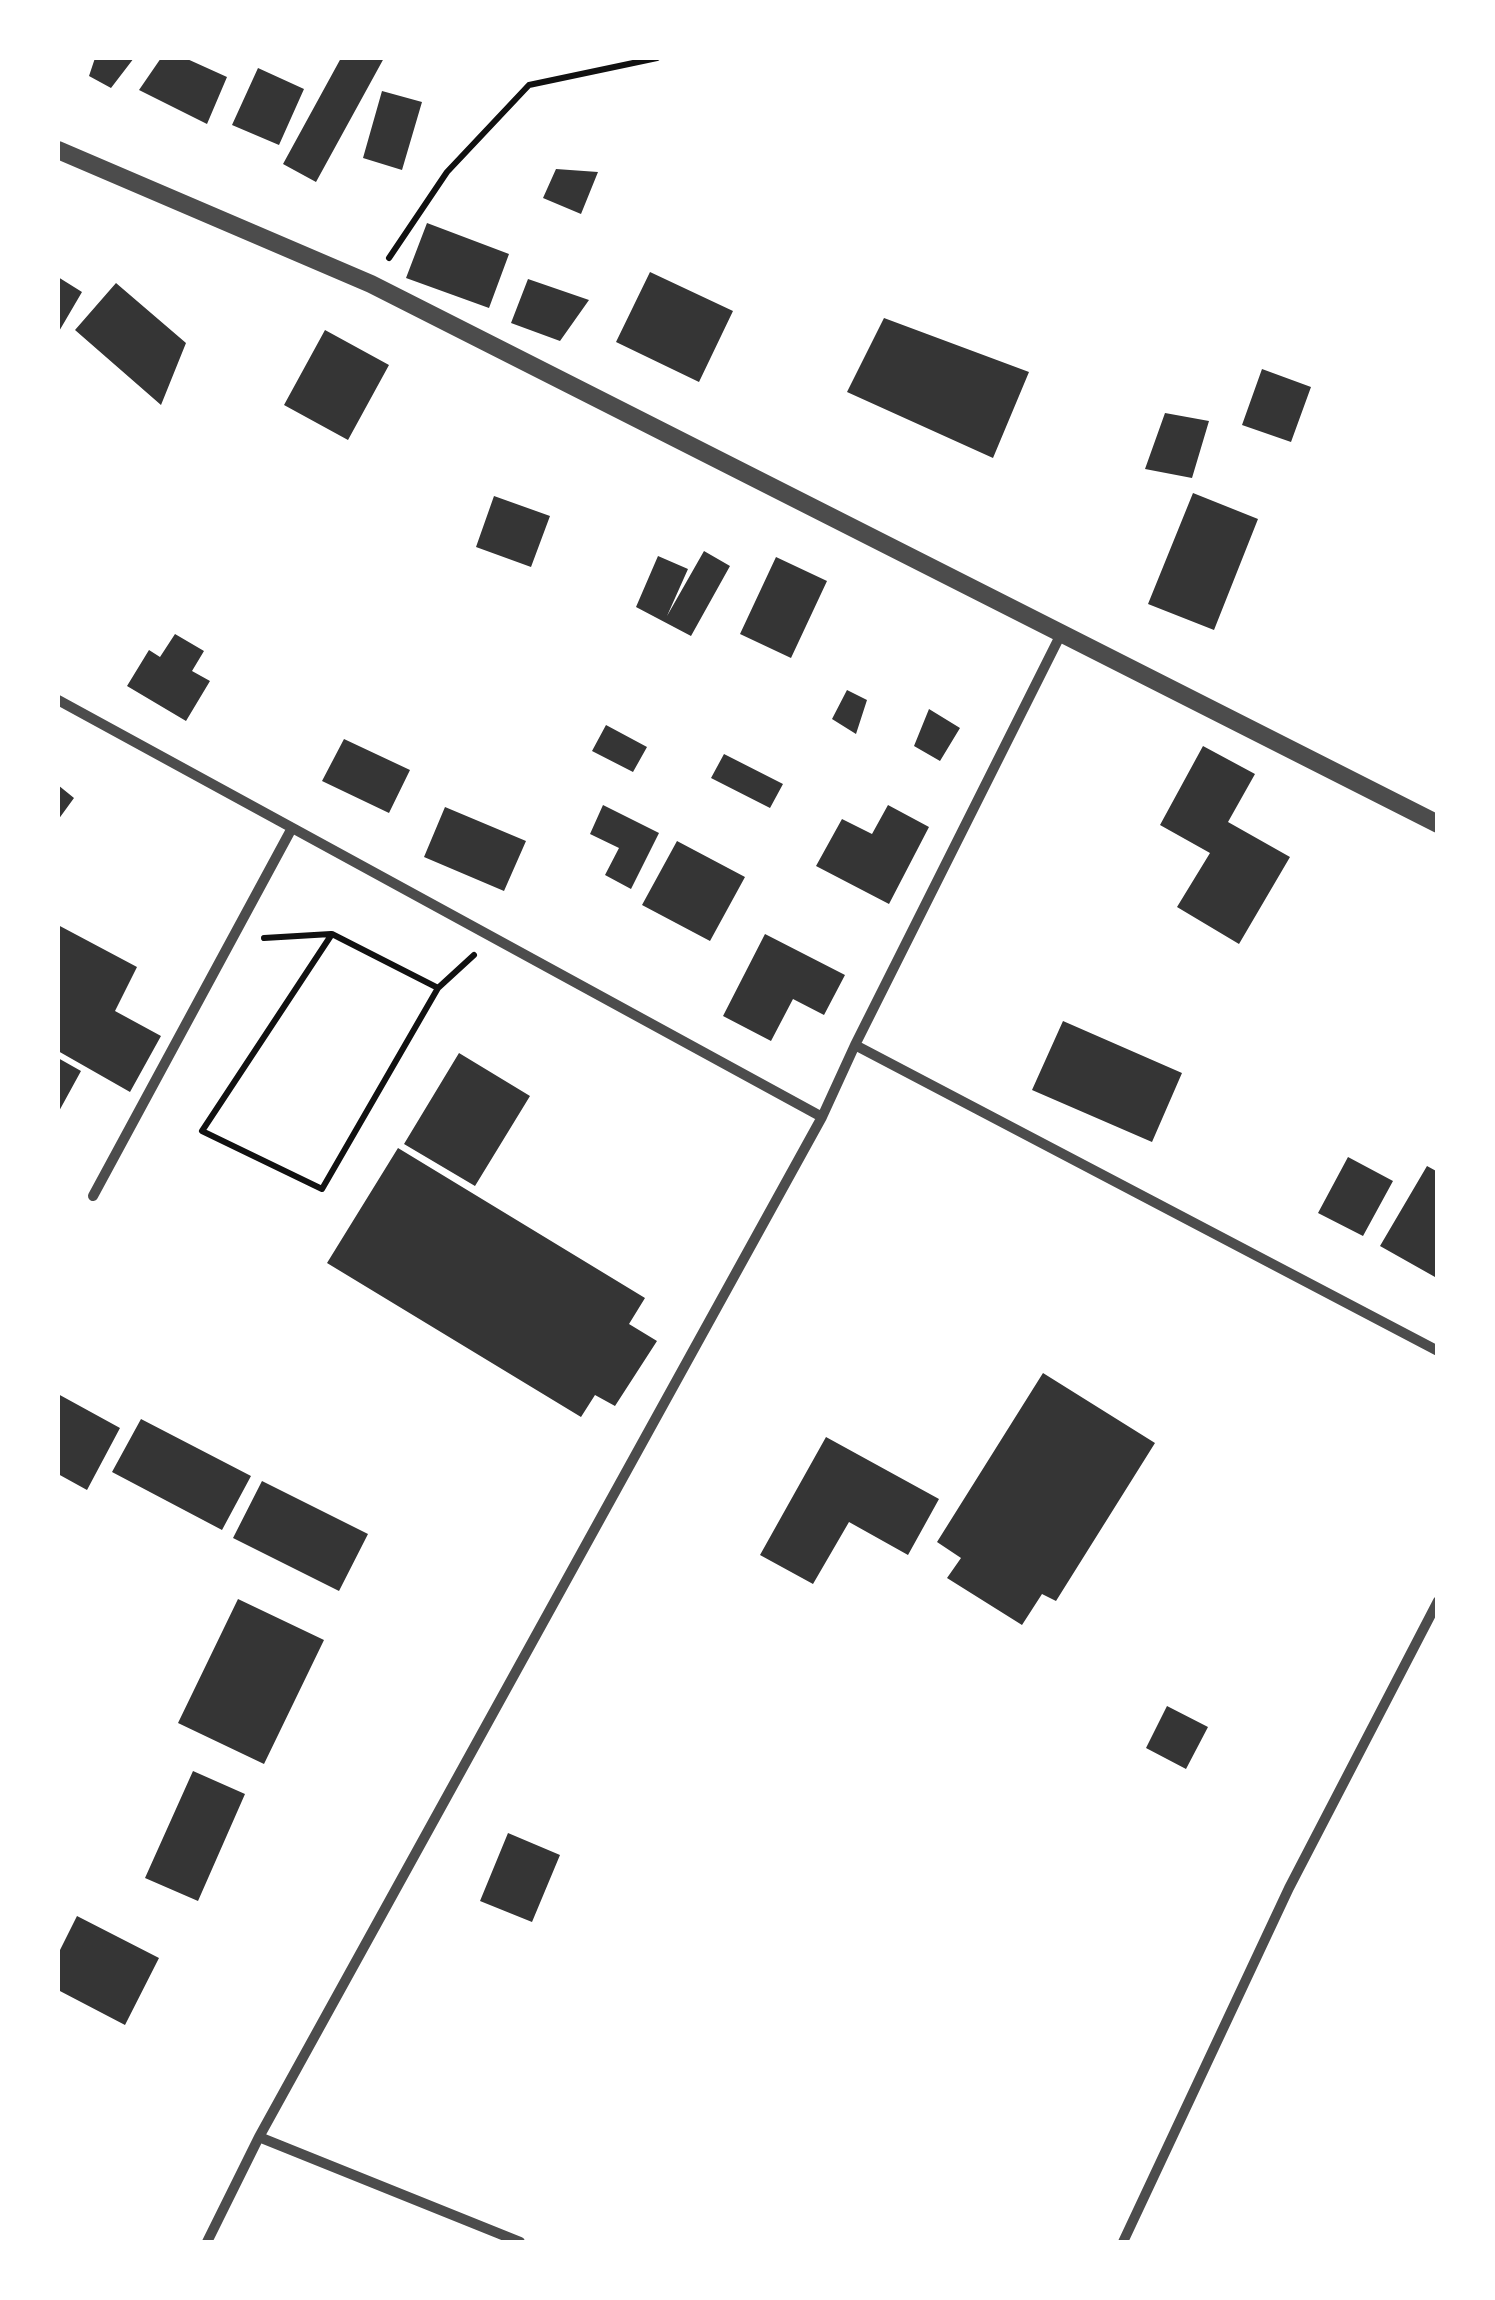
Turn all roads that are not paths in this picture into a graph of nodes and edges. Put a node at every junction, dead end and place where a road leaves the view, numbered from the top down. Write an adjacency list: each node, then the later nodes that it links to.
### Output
1 (58, 150): 2 (street)
2 (1062, 632): 4 (street); 6 (street)
3 (58, 700): 5 (street)
4 (1438, 824)
5 (292, 828): 7 (street); 8 (street)
6 (855, 1045): 7 (street); 9 (street)
7 (822, 1117): 11 (street)
8 (94, 1196)
9 (1438, 1351)
10 (1438, 1601): 14 (street)
11 (260, 2137): 12 (street); 13 (street)
12 (207, 2242)
13 (520, 2242)
14 (1123, 2242)

